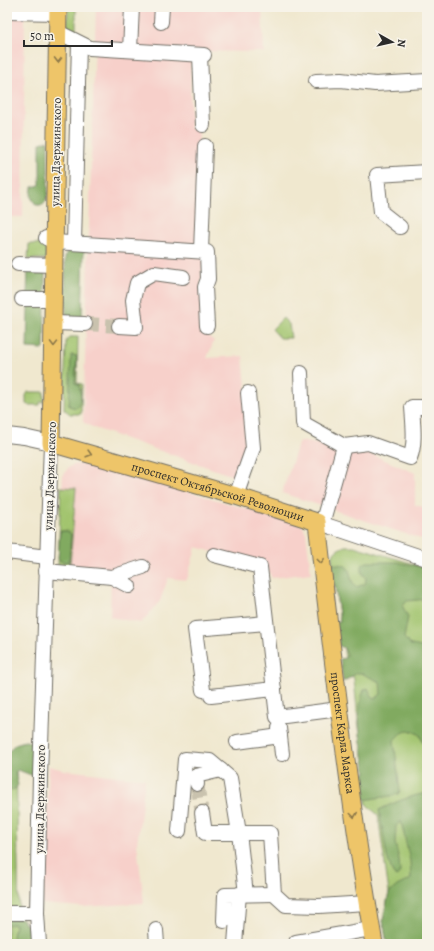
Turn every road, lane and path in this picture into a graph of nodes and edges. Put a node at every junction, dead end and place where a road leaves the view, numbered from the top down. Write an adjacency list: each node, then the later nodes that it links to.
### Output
1 (132, 7): 8 (street)
2 (162, 7): 5 (street)
3 (58, 10): 4 (street); 6 (main road, улица Дзержинского)
4 (7, 12)
5 (161, 22)
6 (58, 32): 7 (street); 15 (main road, улица Дзержинского, one-way to 15)
7 (79, 43): 8 (street); 16 (street)
8 (130, 50): 11 (street)
9 (316, 81): 10 (street)
10 (427, 81)
11 (203, 125)
12 (205, 146): 17 (street)
13 (427, 172): 14 (street)
14 (400, 227)
15 (51, 240): 16 (street); 19 (main road, улица Дзержинского)
16 (74, 243): 17 (street)
17 (201, 251): 26 (street)
18 (18, 264): 19 (street)
19 (55, 265): 22 (main road, улица Дзержинского)
20 (183, 277): 25 (street)
21 (22, 299): 22 (street)
22 (54, 299): 23 (main road, улица Дзержинского)
23 (54, 323): 24 (street); 31 (main road, улица Дзержинского, one-way to 31)
24 (85, 324)
25 (119, 326)
26 (207, 326)
27 (301, 373): 32 (street)
28 (248, 393): 33 (street)
29 (427, 407): 32 (street)
30 (7, 435): 31 (street, проспект Октябрьской Революции)
31 (51, 443): 33 (main road, проспект Октябрьской Революции, one-way to 33); 37 (street, улица Дзержинского)
32 (344, 446): 34 (street)
33 (236, 496): 34 (main road, проспект Октябрьской Революции)
34 (319, 523): 38 (street, проспект Октябрьской Революции); 45 (main road, проспект Карла Маркса, one-way to 45)
35 (7, 552): 37 (street)
36 (214, 555): 43 (street)
37 (47, 557): 40 (street, улица Дзержинского)
38 (427, 559)
39 (143, 567): 41 (street)
40 (46, 571): 41 (street); 59 (street, улица Дзержинского)
41 (112, 577): 42 (street)
42 (129, 586)
43 (266, 622): 44 (street); 44 (street)
44 (274, 689): 46 (street)
45 (340, 709): 46 (street); 57 (main road, проспект Карла Маркса, one-way to 57)
46 (277, 717): 47 (street)
47 (280, 736): 48 (street); 49 (street)
48 (237, 742)
49 (282, 754)
50 (221, 770): 51 (street); 53 (street); 54 (street)
51 (197, 784)
52 (202, 813): 54 (street)
53 (179, 832)
54 (238, 833): 55 (street); 56 (street)
55 (243, 894): 56 (street); 60 (street); 64 (street)
56 (274, 894): 57 (street)
57 (367, 903): 61 (main road, проспект Карла Маркса)
58 (7, 913): 59 (street)
59 (37, 913): 63 (street, улица Дзержинского)
60 (224, 921)
61 (372, 937): 62 (street)
62 (296, 942)
63 (40, 944)
64 (235, 944)

